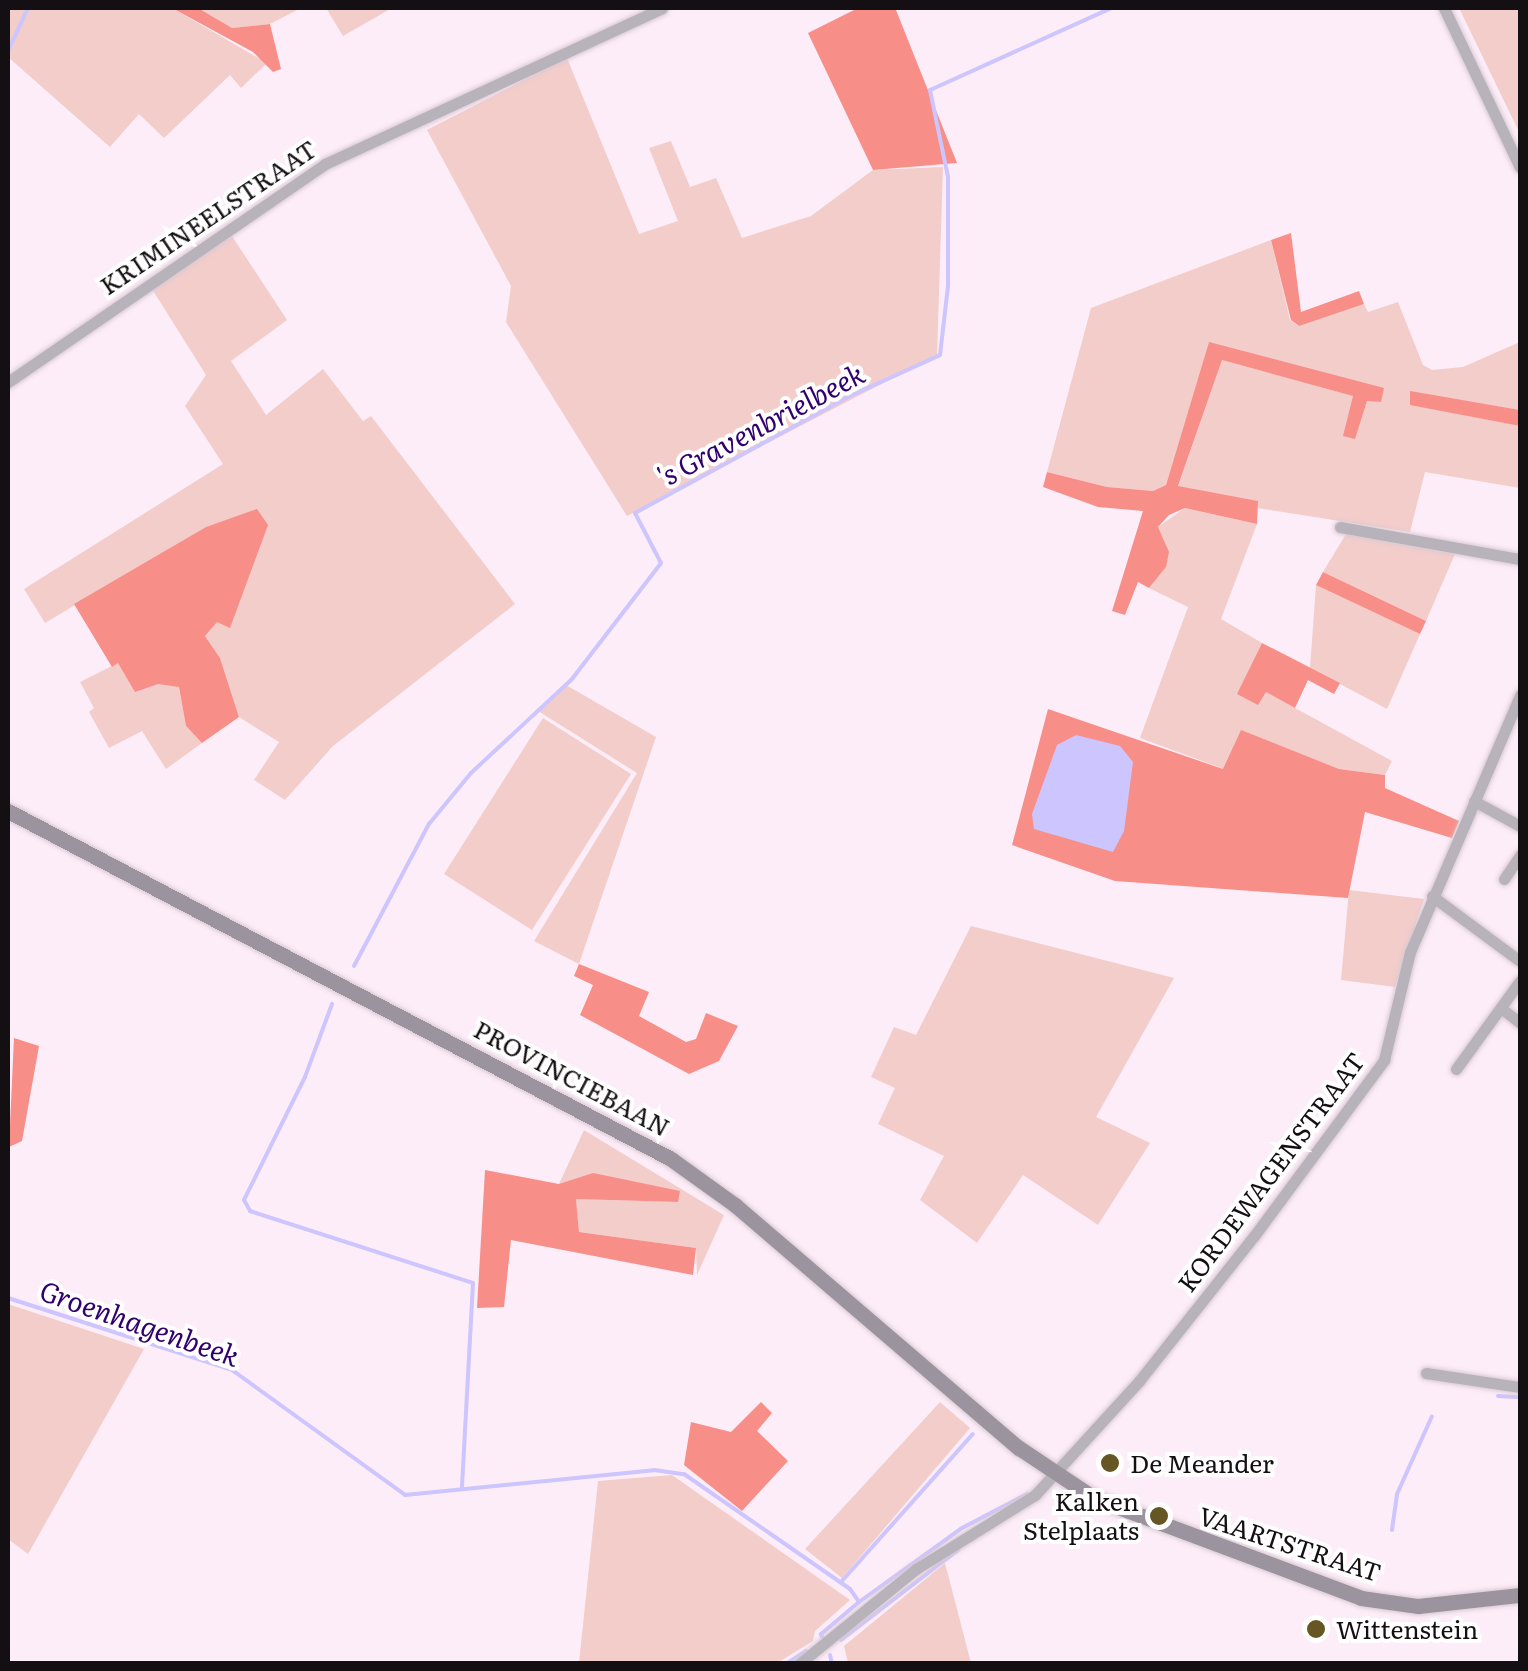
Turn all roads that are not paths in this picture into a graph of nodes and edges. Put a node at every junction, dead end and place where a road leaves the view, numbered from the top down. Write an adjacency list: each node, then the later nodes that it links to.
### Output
1 (662, 8): 4 (street, KRIMINEELSTRAAT)
2 (1444, 8): 3 (street)
3 (1520, 167)
4 (8, 382)
5 (1340, 527): 6 (street)
6 (1520, 559)
7 (1520, 695): 8 (street, KORDEWAGENSTRAAT)
8 (1474, 800): 10 (street); 13 (street, KORDEWAGENSTRAAT)
9 (8, 811): 21 (main road, PROVINCIEBAAN)
10 (1520, 826)
11 (1520, 854): 12 (street)
12 (1504, 879)
13 (1432, 896): 14 (street); 21 (street, KORDEWAGENSTRAAT)
14 (1520, 961)
15 (1520, 981): 16 (street)
16 (1501, 1008): 17 (street); 18 (street)
17 (1520, 1023)
18 (1456, 1070)
19 (1426, 1373): 20 (street)
20 (1520, 1387)
21 (1056, 1476): 22 (main road, VAARTSTRAAT); 23 (street, KORDEWAGENSTRAAT)
22 (1520, 1595)
23 (800, 1664)

